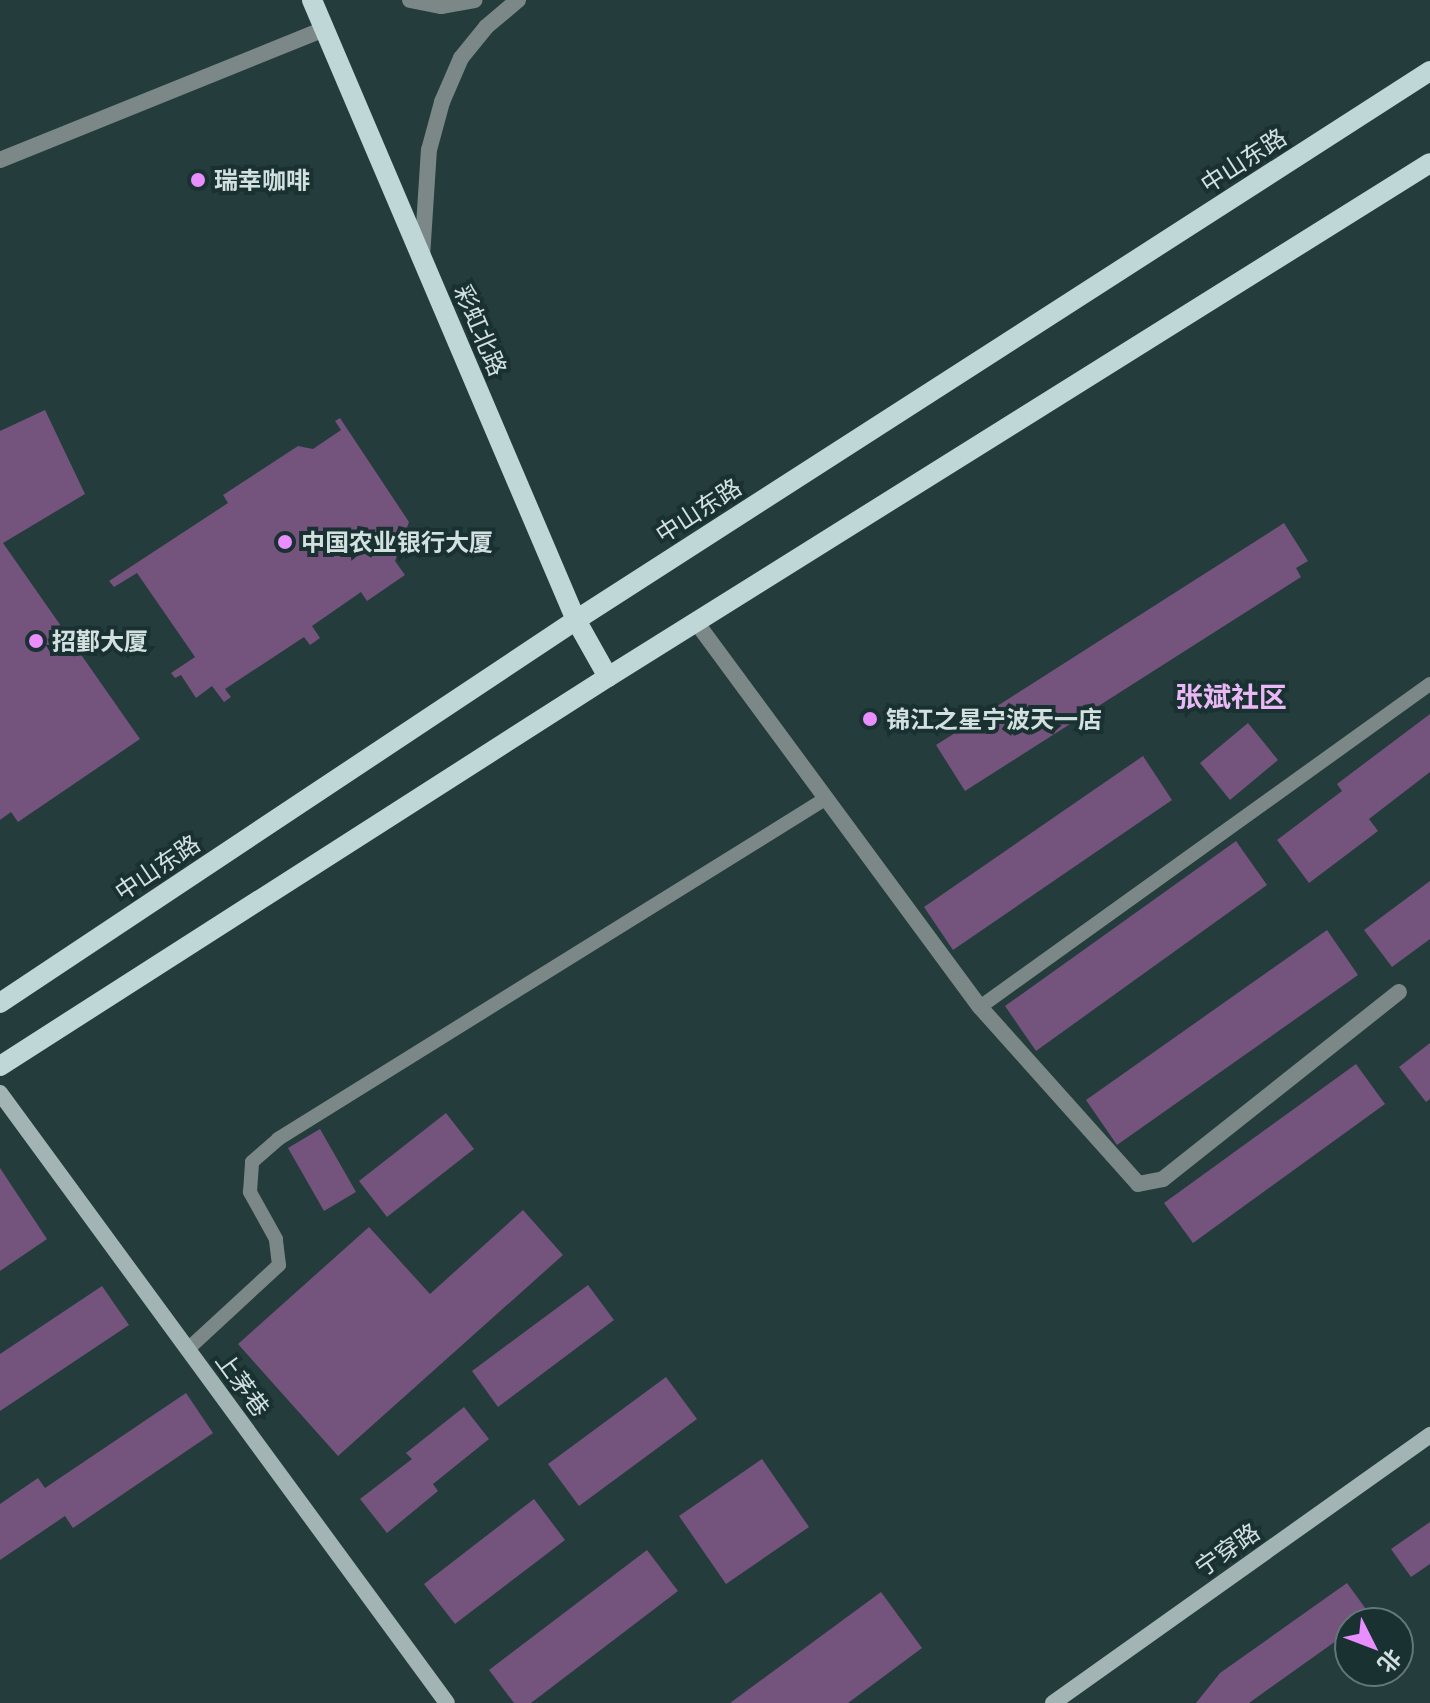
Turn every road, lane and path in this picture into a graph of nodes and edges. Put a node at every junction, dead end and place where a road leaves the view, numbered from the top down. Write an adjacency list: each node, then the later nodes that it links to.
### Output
1 (312, 0): 5 (main road, 彩虹北路)
2 (410, 0): 3 (street)
3 (474, 0)
4 (518, 0): 9 (street)
5 (324, 29): 7 (street); 9 (main road, 彩虹北路)
6 (1430, 71): 10 (main road, 中山东路)
7 (0, 160)
8 (1430, 163): 11 (main road)
9 (422, 258): 10 (main road, 彩虹北路)
10 (576, 620): 12 (main road, 彩虹北路); 16 (main road, 中山东路)
11 (696, 622): 12 (main road); 14 (street)
12 (608, 677): 18 (main road)
13 (1430, 684): 17 (lane)
14 (825, 799): 17 (street); 20 (lane)
15 (1399, 992): 17 (street)
16 (0, 1003)
17 (980, 1007)
18 (0, 1066)
19 (0, 1093): 20 (street, 上茅巷)
20 (188, 1349): 22 (street, 上茅巷)
21 (1430, 1435): 23 (street, 宁穿路)
22 (447, 1703)
23 (1053, 1703)

